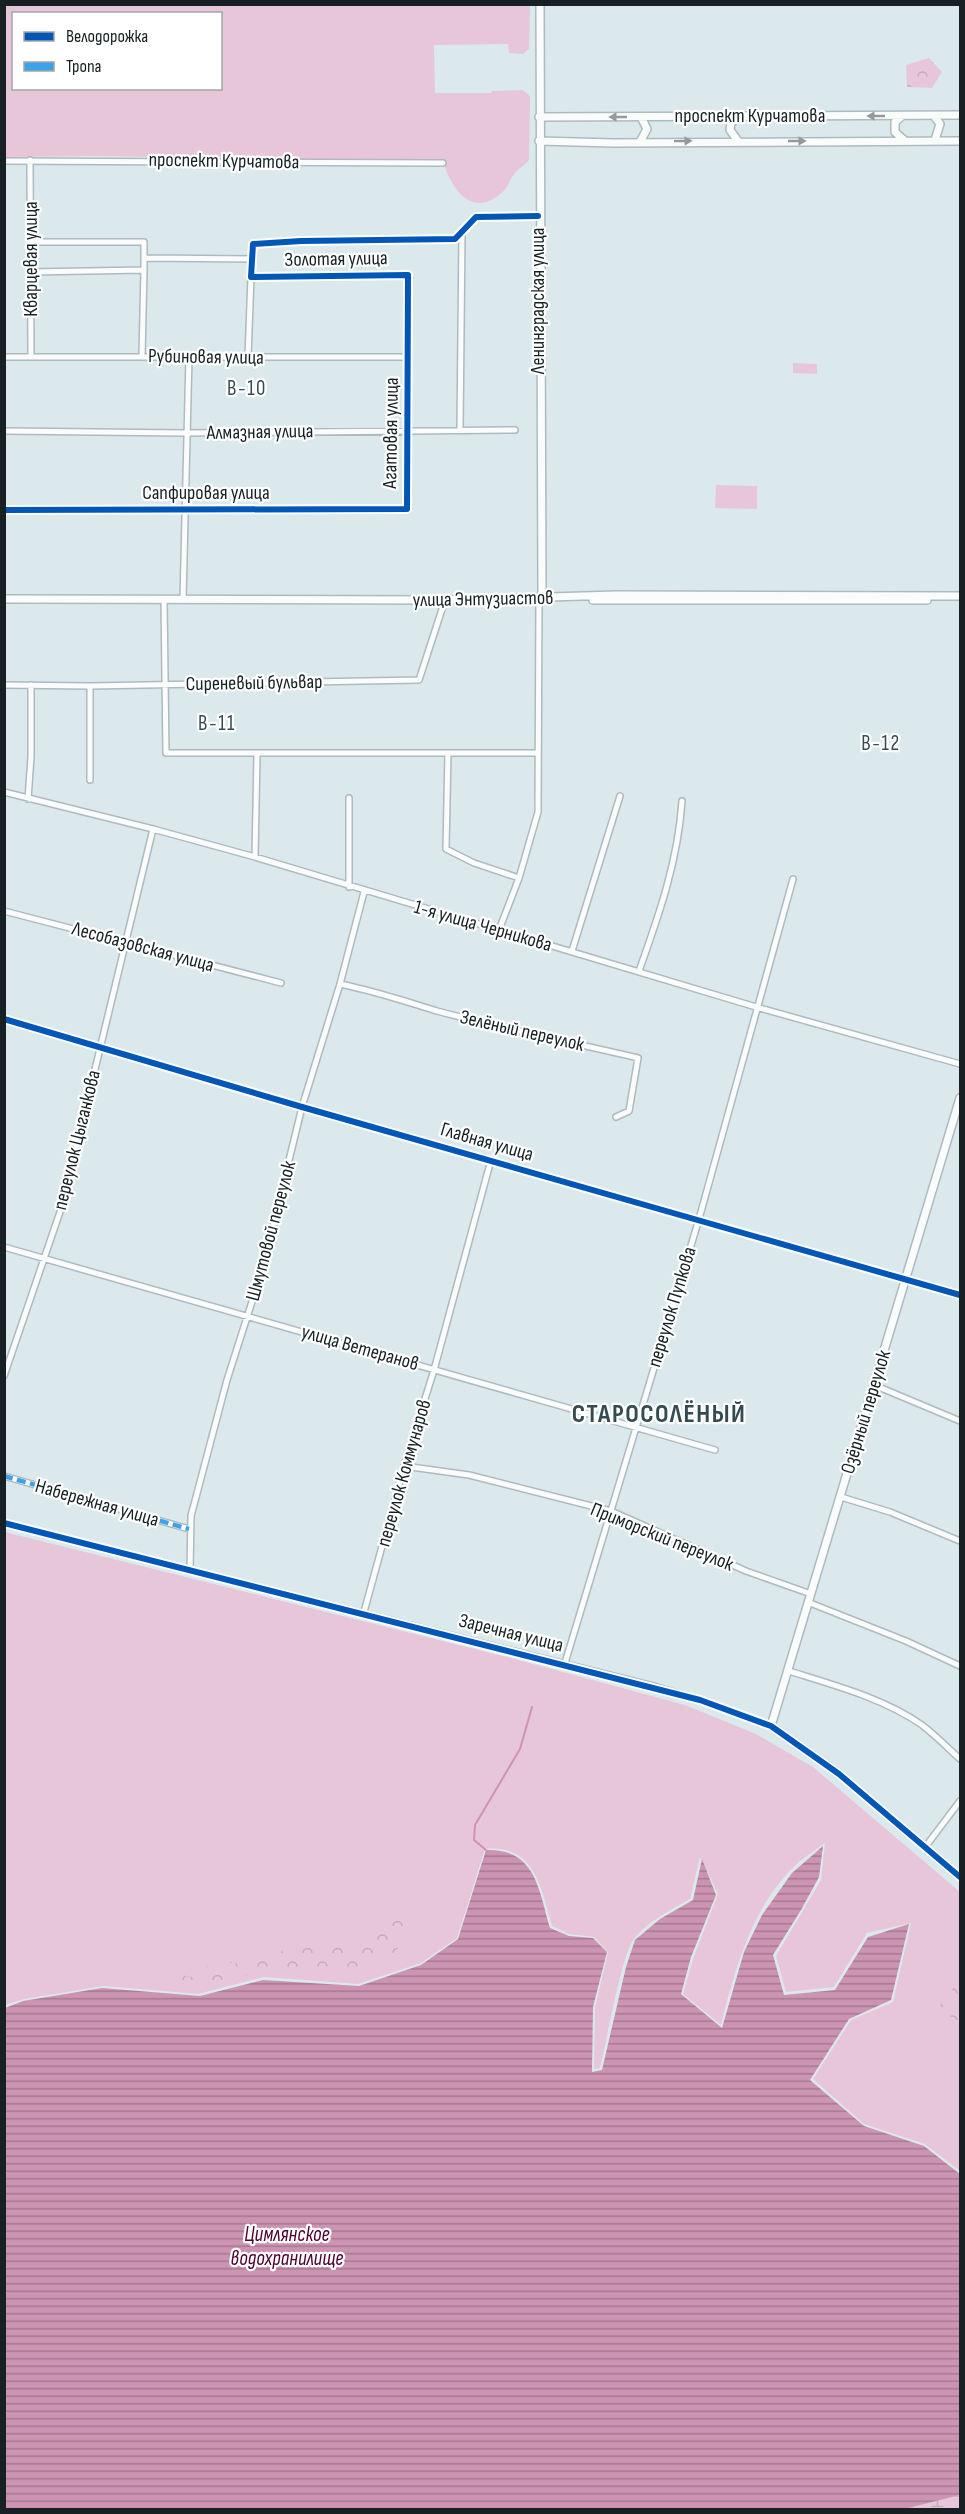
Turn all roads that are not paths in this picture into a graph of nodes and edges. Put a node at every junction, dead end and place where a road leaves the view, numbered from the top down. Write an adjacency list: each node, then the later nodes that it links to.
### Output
1 (539, 4): 5 (street, Ленинградская улица)
2 (960, 115): 4 (street, проспект Курчатова)
3 (902, 116): 4 (street, проспект Курчатова); 7 (street, проспект Курчатова, one-way to 7); 8 (street)
4 (934, 116): 9 (street)
5 (539, 117): 6 (street, проспект Курчатова, one-way to 5); 10 (street, Ленинградская улица)
6 (641, 117): 7 (street, проспект Курчатова); 13 (street)
7 (739, 117): 11 (street)
8 (904, 140): 9 (street, проспект Курчатова); 11 (street, проспект Курчатова, one-way to 8)
9 (935, 140): 12 (street, проспект Курчатова)
10 (540, 141): 13 (street, проспект Курчатова); 17 (street, Ленинградская улица); 42 (street)
11 (738, 141): 13 (street, проспект Курчатова, one-way to 11)
12 (960, 141)
13 (640, 142)
14 (30, 160): 15 (street, проспект Курчатова); 16 (street, проспект Курчатова); 19 (street, Кварцевая улица)
15 (4, 161)
16 (443, 164)
17 (538, 216): 18 (street); 42 (street, Ленинградская улица)
18 (462, 233): 21 (street); 32 (street)
19 (31, 242): 20 (street); 23 (street, Кварцевая улица)
20 (144, 258): 21 (street); 22 (street)
21 (253, 259): 24 (street)
22 (144, 270): 23 (street); 25 (street)
23 (31, 272): 27 (street, Кварцевая улица)
24 (251, 277): 29 (street); 30 (street, Золотая улица)
25 (142, 356): 27 (street, Рубиновая улица); 28 (street, Рубиновая улица)
26 (4, 357): 27 (street, Рубиновая улица)
27 (31, 357)
28 (189, 357): 29 (street, Рубиновая улица); 35 (street)
29 (248, 357): 30 (street, Рубиновая улица)
30 (408, 357): 31 (street, Агатовая улица)
31 (407, 430): 32 (street, Алмазная улица); 35 (street, Алмазная улица); 37 (street, Агатовая улица)
32 (460, 430): 33 (street, Алмазная улица)
33 (515, 430)
34 (4, 431): 35 (street, Алмазная улица)
35 (187, 433): 36 (street)
36 (184, 509): 37 (street, Сапфировая улица); 38 (street, Сапфировая улица); 41 (street)
37 (407, 509)
38 (4, 510)
39 (960, 598): 42 (street, улица Энтузиастов)
40 (4, 599): 43 (street, улица Энтузиастов)
41 (183, 599): 43 (street, улица Энтузиастов); 44 (street, улица Энтузиастов)
42 (540, 599): 44 (street, улица Энтузиастов); 50 (street, Ленинградская улица)
43 (164, 600): 45 (street)
44 (445, 600): 45 (street, Сиреневый бульвар)
45 (166, 684): 48 (street, Сиреневый бульвар); 51 (street)
46 (4, 685): 47 (street, Сиреневый бульвар)
47 (31, 685): 48 (street, Сиреневый бульвар); 56 (street)
48 (90, 686): 52 (street)
49 (448, 753): 50 (street); 51 (street); 60 (street)
50 (538, 753): 60 (street, Ленинградская улица)
51 (257, 755): 59 (street)
52 (90, 780)
53 (4, 792): 56 (street, 1-я улица Черникова)
54 (620, 796): 67 (street)
55 (349, 798): 62 (street)
56 (28, 799): 58 (street, 1-я улица Черникова)
57 (682, 801): 68 (street)
58 (153, 829): 59 (street, 1-я улица Черникова); 66 (street, переулок Цыганкова)
59 (255, 857): 62 (street, 1-я улица Черникова)
60 (519, 878): 65 (street, Ленинградская улица)
61 (793, 879): 71 (street, переулок Пупкова)
62 (349, 887): 63 (street, 1-я улица Черникова)
63 (364, 892): 65 (street, 1-я улица Черникова); 70 (street, Шмутовой переулок)
64 (4, 911): 66 (street, Лесобазовская улица)
65 (499, 930): 67 (street, 1-я улица Черникова)
66 (126, 943): 69 (street, Лесобазовская улица); 73 (street, переулок Цыганкова)
67 (572, 951): 68 (street, 1-я улица Черникова)
68 (639, 971): 71 (street, 1-я улица Черникова)
69 (281, 983)
70 (340, 984): 76 (street, Шмутовой переулок); 77 (street, Зелёный переулок)
71 (756, 1007): 74 (street, 1-я улица Черникова); 79 (street, переулок Пупкова)
72 (4, 1019): 73 (street, Главная улица)
73 (100, 1047): 76 (street, Главная улица); 81 (street, переулок Цыганкова)
74 (960, 1064)
75 (960, 1098): 82 (street, Озёрный переулок)
76 (303, 1107): 78 (street, Главная улица); 84 (street, Шмутовой переулок)
77 (616, 1117)
78 (491, 1160): 79 (street, Главная улица); 85 (street, переулок Коммунаров)
79 (699, 1219): 82 (street, Главная улица); 89 (street, переулок Пупкова)
80 (4, 1247): 81 (street, улица Ветеранов)
81 (45, 1259): 84 (street, улица Ветеранов); 86 (street, переулок Цыганкова)
82 (908, 1279): 83 (street, Главная улица); 87 (street, Озёрный переулок)
83 (960, 1295)
84 (249, 1316): 85 (street, улица Ветеранов); 96 (street, Шмутовой переулок)
85 (435, 1370): 89 (street, улица Ветеранов); 91 (street, переулок Коммунаров)
86 (4, 1376)
87 (874, 1385): 88 (street); 93 (street, Озёрный переулок)
88 (960, 1421)
89 (636, 1428): 90 (street, улица Ветеранов); 94 (street, переулок Пупкова)
90 (715, 1450)
91 (404, 1466): 94 (street, Приморский переулок); 101 (street, переулок Коммунаров)
92 (4, 1476): 96 (street, Набережная улица)
93 (841, 1497): 97 (street); 99 (street, Озёрный переулок)
94 (611, 1511): 99 (street, Приморский переулок); 102 (street, переулок Пупкова)
95 (4, 1523): 98 (street, Заречная улица)
96 (189, 1529): 98 (street, Шмутовой переулок)
97 (960, 1541)
98 (190, 1571): 101 (street, Заречная улица)
99 (812, 1594): 100 (street, Озёрный переулок)
100 (810, 1603): 103 (street); 104 (street, Озёрный переулок)
101 (364, 1612): 102 (street, Заречная улица)
102 (565, 1663): 105 (street, Заречная улица)
103 (960, 1666)
104 (789, 1671): 105 (street, Озёрный переулок); 106 (street)
105 (771, 1726): 108 (street, Заречная улица)
106 (960, 1759)
107 (960, 1801): 108 (street)
108 (926, 1846): 109 (street, Заречная улица)
109 (960, 1877)

